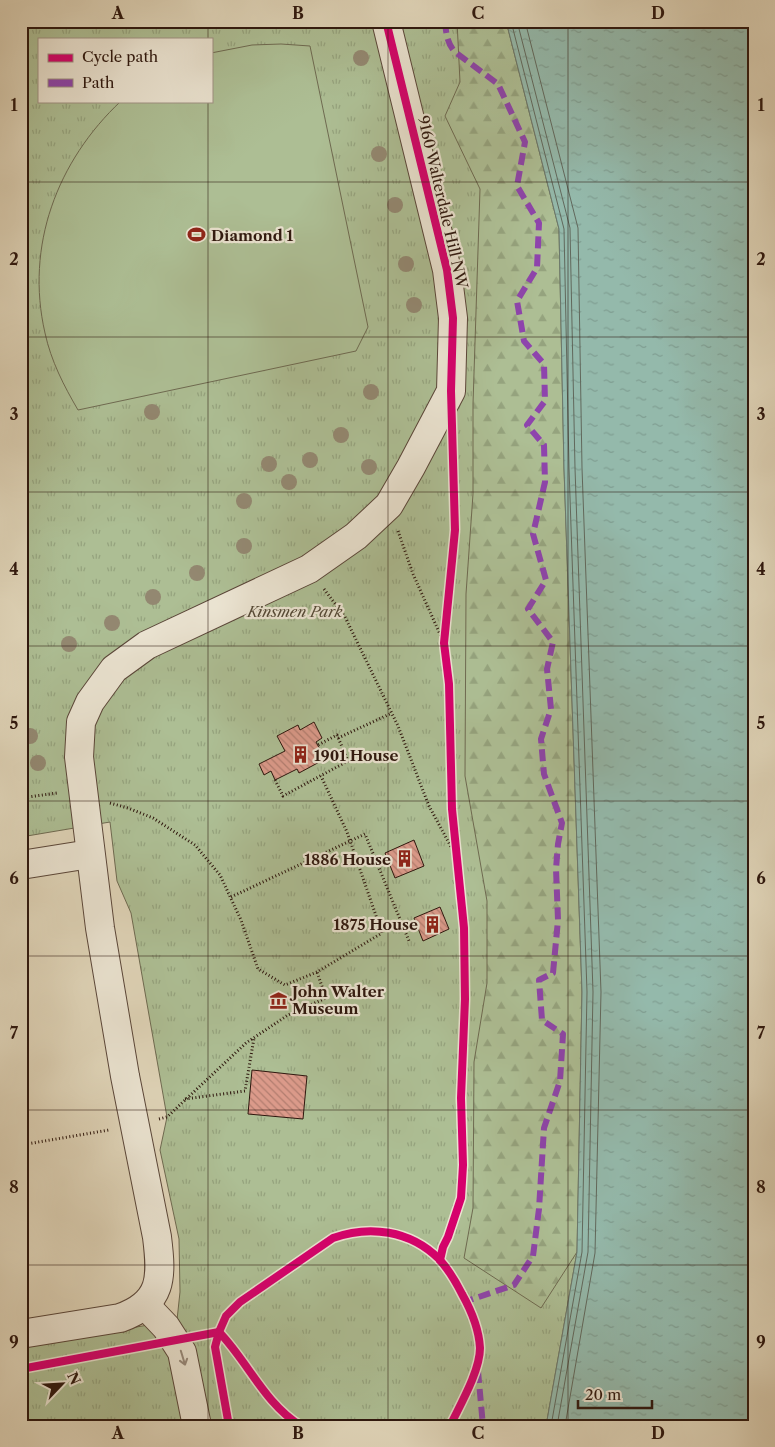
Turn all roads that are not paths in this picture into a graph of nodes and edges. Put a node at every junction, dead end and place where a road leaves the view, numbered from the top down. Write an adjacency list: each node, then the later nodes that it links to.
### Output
1 (386, 21): 2 (street, 9160 Walterdale Hill NW)
2 (90, 854): 3 (street); 4 (street)
3 (21, 865)
4 (145, 1305): 5 (street); 6 (street, one-way to 6)
5 (21, 1334)
6 (197, 1426)

